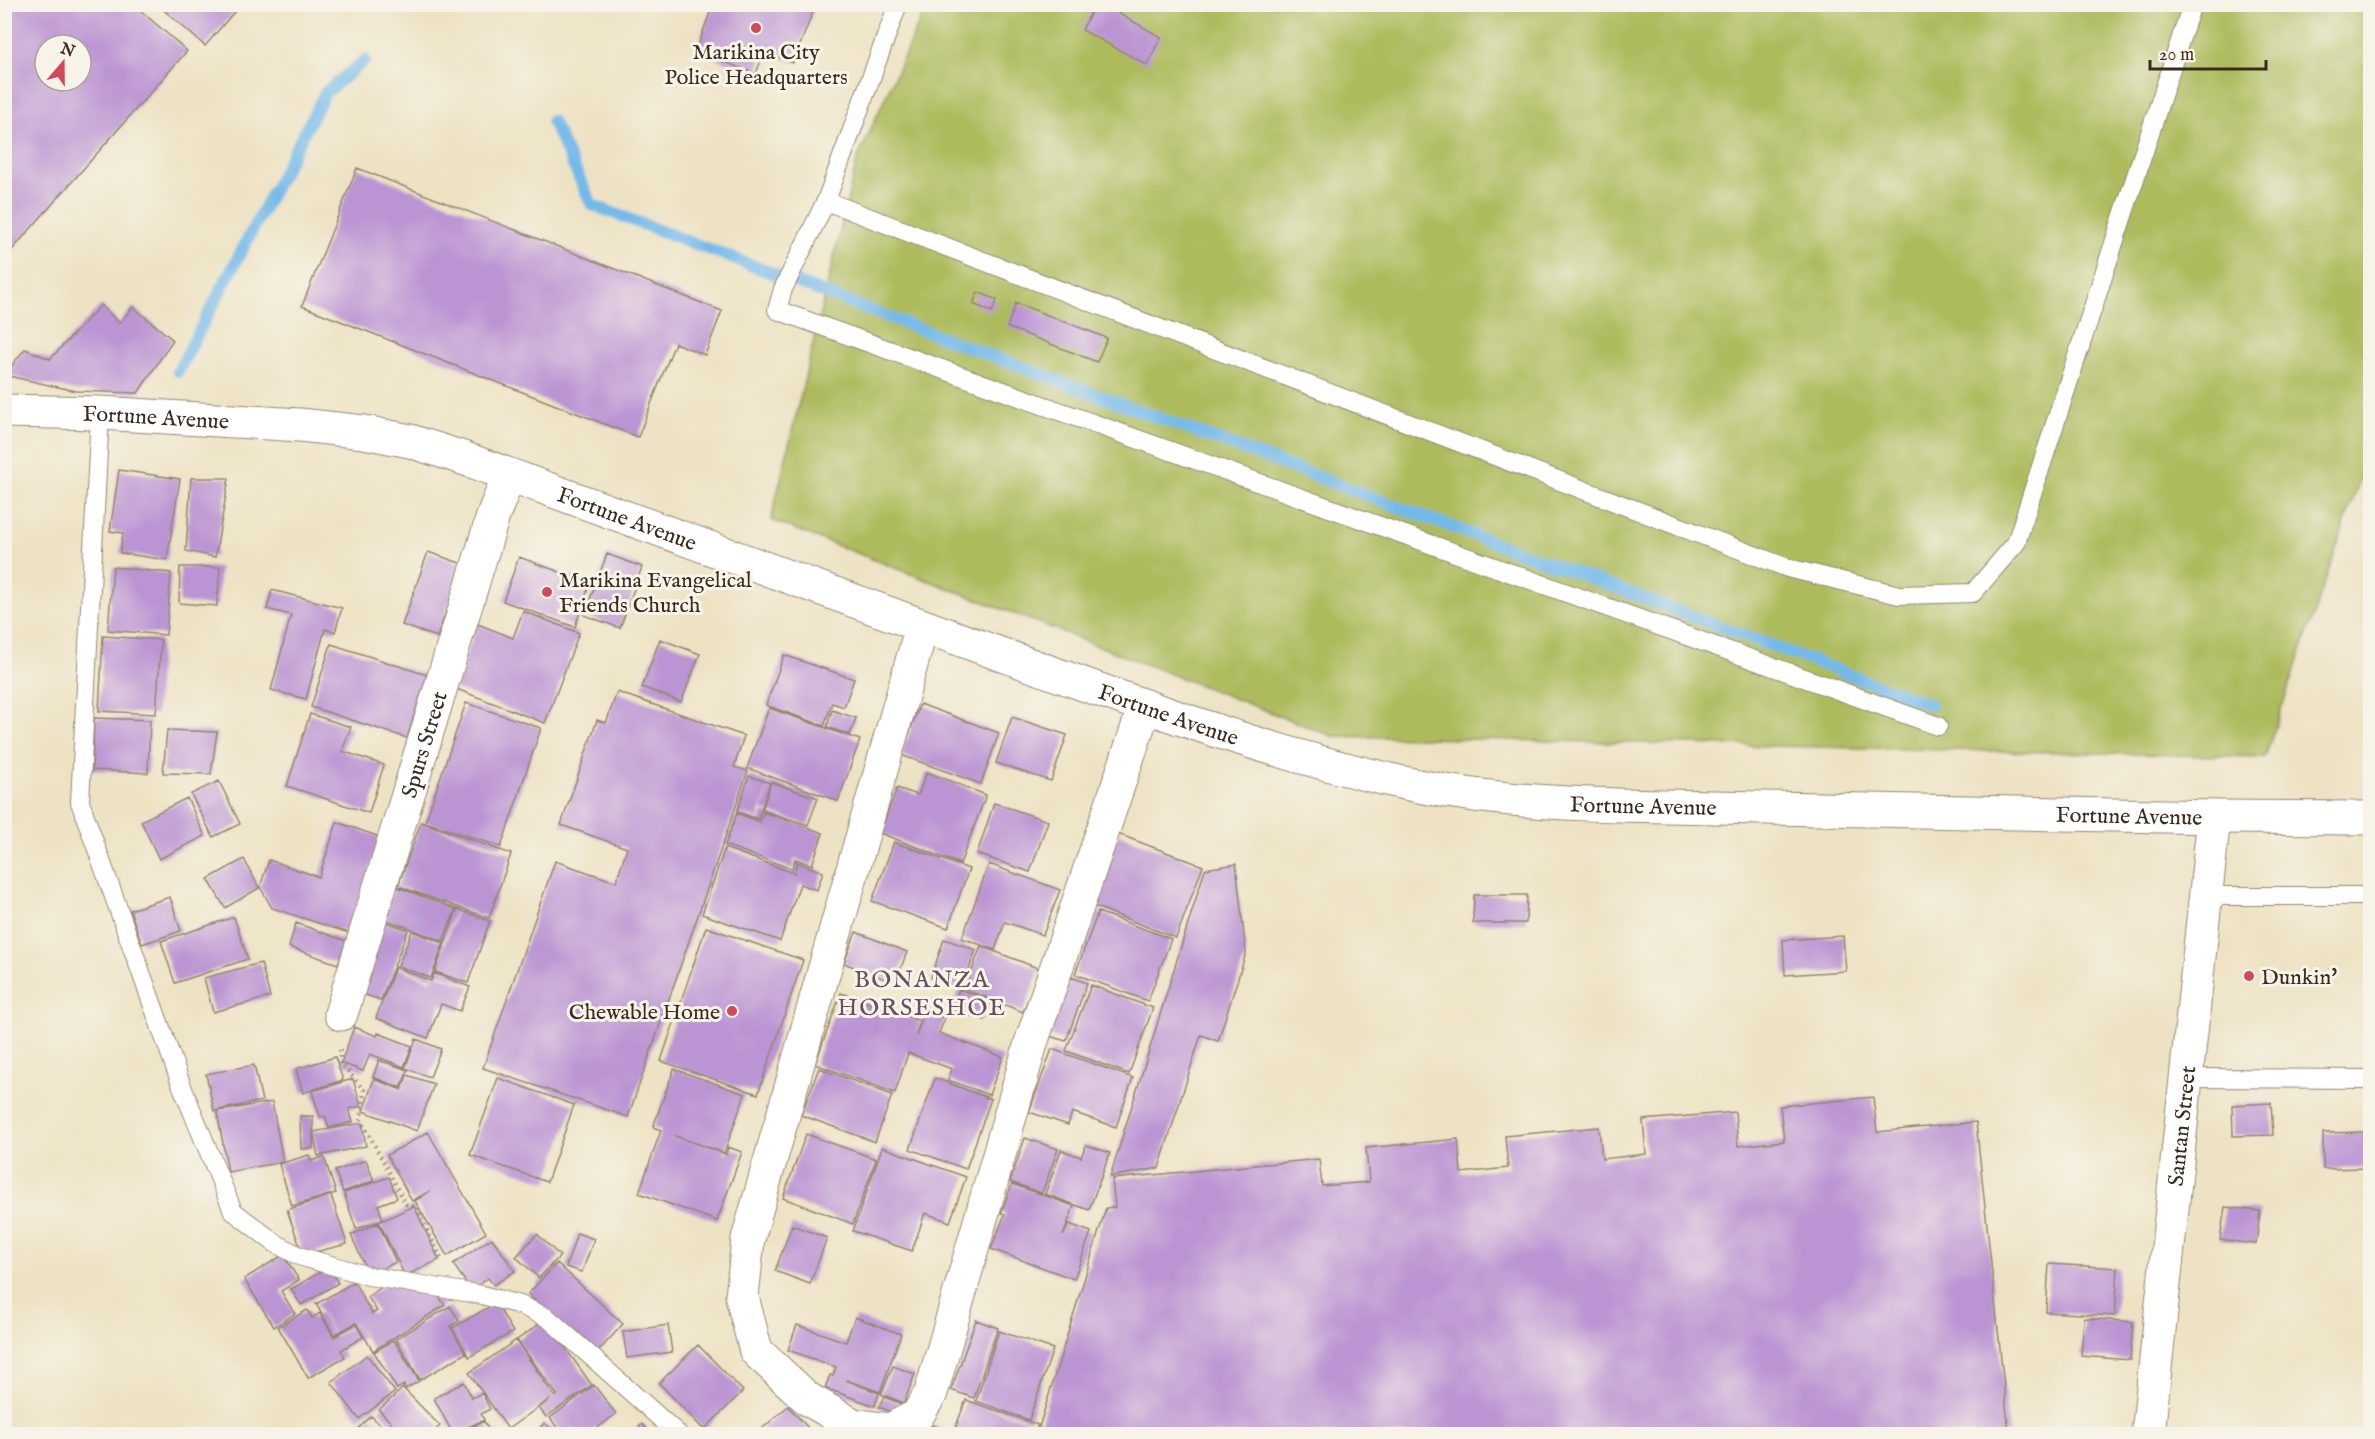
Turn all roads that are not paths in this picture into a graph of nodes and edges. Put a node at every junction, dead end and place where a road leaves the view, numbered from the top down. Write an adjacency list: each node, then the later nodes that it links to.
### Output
1 (898, 4): 3 (lane)
2 (2192, 4): 3 (lane)
3 (826, 201): 9 (lane)
4 (4, 411): 5 (street, Fortune Avenue)
5 (100, 413): 6 (street, Fortune Avenue); 17 (lane)
6 (509, 475): 7 (street, Fortune Avenue); 14 (street, Spurs Street)
7 (922, 626): 8 (street, Fortune Avenue); 8 (street)
8 (1145, 706): 10 (street, Fortune Avenue)
9 (1938, 726)
10 (2214, 817): 11 (street, Fortune Avenue); 12 (street, Santan Street)
11 (2370, 818)
12 (2205, 896): 13 (lane); 15 (street, Santan Street)
13 (2370, 896)
14 (340, 1014)
15 (2186, 1078): 16 (lane); 18 (street, Santan Street)
16 (2370, 1079)
17 (678, 1434)
18 (2148, 1434)

